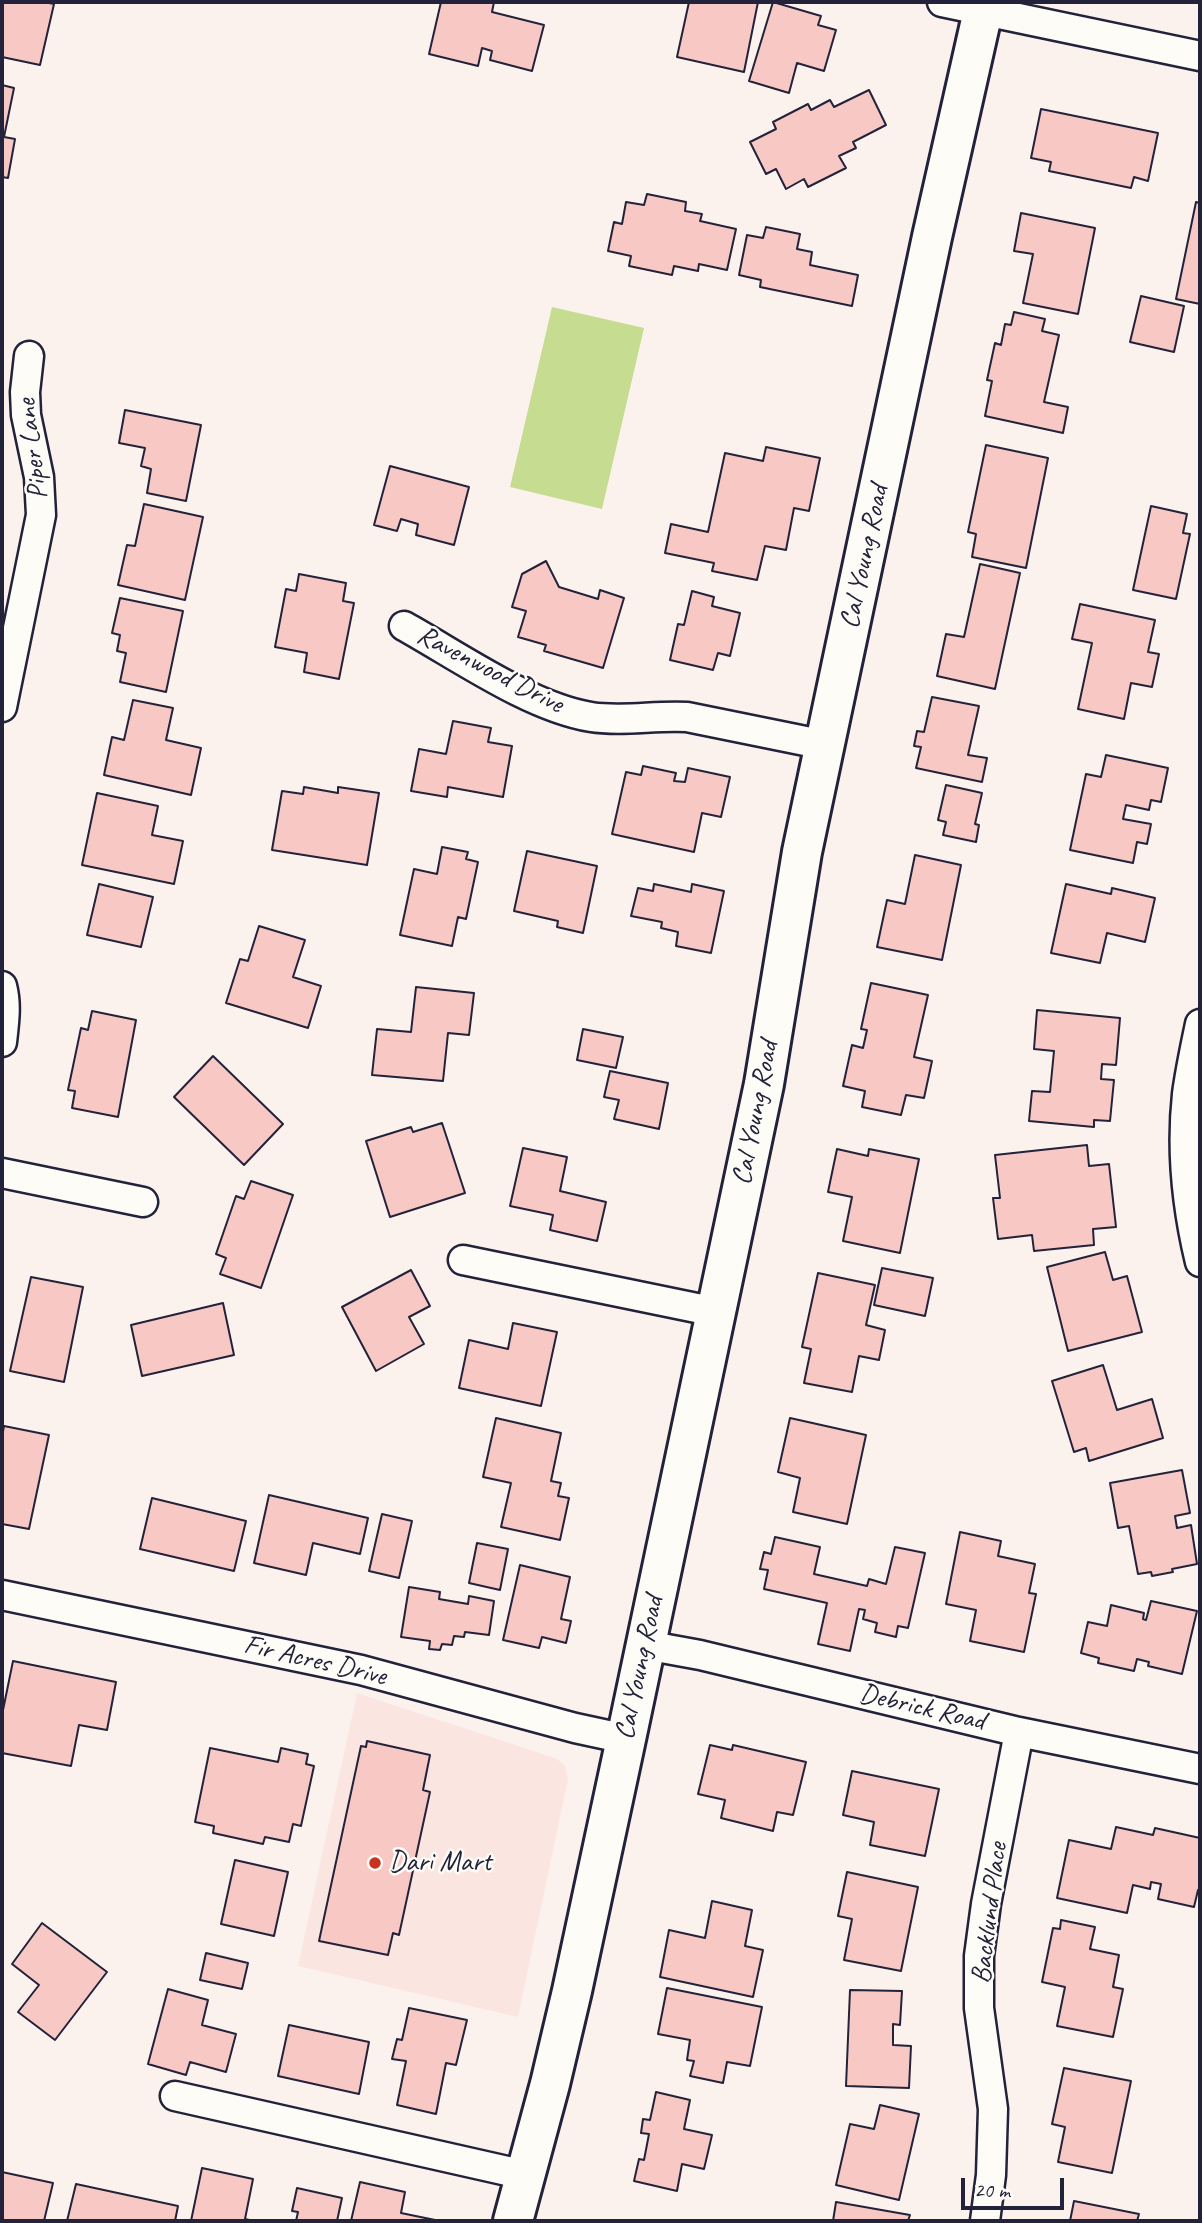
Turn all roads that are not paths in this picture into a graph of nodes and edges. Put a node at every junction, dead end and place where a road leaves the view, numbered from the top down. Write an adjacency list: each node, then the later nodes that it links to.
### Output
1 (942, 2): 2 (street)
2 (984, 6): 3 (street); 7 (main road, Cal Young Road)
3 (1200, 56)
4 (29, 356): 6 (street, Piper Lane)
5 (404, 626): 7 (street, Ravenwood Drive)
6 (2, 707)
7 (825, 745): 15 (main road, Cal Young Road)
8 (2, 986): 10 (street)
9 (1200, 1024): 14 (street)
10 (2, 1042)
11 (2, 1173): 12 (street)
12 (143, 1202)
13 (463, 1260): 15 (street)
14 (1200, 1262)
15 (716, 1312): 17 (main road, Cal Young Road)
16 (2, 1595): 19 (street, Fir Acres Drive)
17 (645, 1645): 18 (street, Debrick Road); 19 (main road, Cal Young Road)
18 (1019, 1732): 20 (street, Debrick Road); 24 (street, Backlund Place)
19 (626, 1739): 22 (main road, Cal Young Road)
20 (1200, 1769)
21 (175, 2096): 22 (street)
22 (525, 2175): 23 (main road, Cal Young Road)
23 (513, 2221)
24 (985, 2221)

